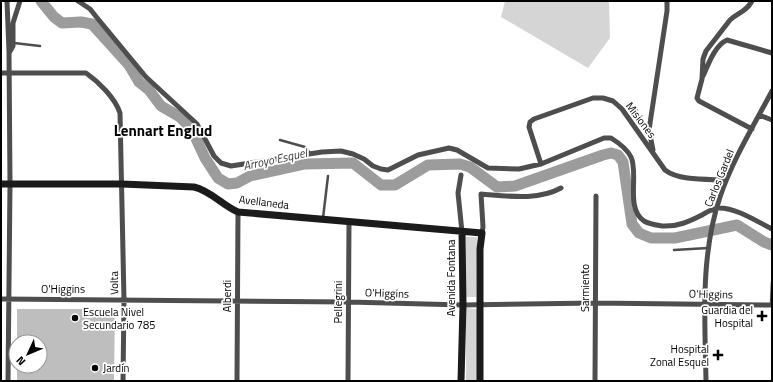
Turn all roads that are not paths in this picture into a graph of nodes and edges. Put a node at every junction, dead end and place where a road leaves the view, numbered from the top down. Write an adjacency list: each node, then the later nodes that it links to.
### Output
1 (7, 1): 8 (street)
2 (20, 1): 6 (street)
3 (78, 1): 19 (street)
4 (667, 1): 18 (street)
5 (752, 1): 12 (street)
6 (13, 43): 7 (lane); 8 (street)
7 (40, 46)
8 (9, 53): 11 (street)
9 (772, 53): 12 (street)
10 (1, 73): 11 (street)
11 (9, 73): 25 (street); 26 (street, Volta)
12 (702, 79): 16 (street)
13 (772, 91): 14 (street, Carlos Gardel)
14 (759, 115): 15 (street); 16 (street, Carlos Gardel)
15 (772, 120)
16 (752, 129): 23 (street, Carlos Gardel)
17 (280, 140): 19 (lane)
18 (653, 153): 20 (street, Misiones); 23 (street, Misiones)
19 (312, 154): 20 (street)
20 (541, 164): 29 (street)
21 (461, 174): 34 (street, Avenida Fontana)
22 (328, 176): 31 (lane)
23 (726, 180): 29 (street, Carlos Gardel)
24 (1, 184): 25 (street, Avellaneda)
25 (10, 184): 26 (street, Avellaneda); 40 (street)
26 (122, 184): 30 (street, Avellaneda); 41 (street, Volta)
27 (561, 188): 35 (street)
28 (596, 196): 44 (street, Sarmiento)
29 (716, 208): 33 (street); 36 (street, Carlos Gardel)
30 (238, 212): 31 (street, Avellaneda); 42 (street, Alberdi)
31 (323, 220): 32 (street, Avellaneda)
32 (348, 222): 34 (street, Avellaneda); 43 (street, Pellegrini)
33 (772, 229)
34 (462, 232): 35 (street, Avellaneda); 46 (street, Avenida Fontana)
35 (482, 234): 47 (street)
36 (709, 248): 37 (lane); 45 (street, Carlos Gardel)
37 (674, 250)
38 (772, 282): 48 (lane)
39 (1, 299): 40 (street, O'Higgins)
40 (8, 299): 41 (street, O'Higgins); 49 (street)
41 (124, 300): 42 (street, O'Higgins); 50 (street, Volta)
42 (237, 301): 43 (street, O'Higgins); 51 (street, Alberdi)
43 (349, 302): 46 (street, O'Higgins); 52 (street, Pellegrini)
44 (595, 303): 45 (street, O'Higgins); 47 (street, O'Higgins); 55 (street, Sarmiento)
45 (705, 304): 48 (street, O'Higgins); 56 (street, Carlos Gardel)
46 (463, 305): 47 (street, O'Higgins); 53 (street, Avenida Fontana)
47 (480, 305): 54 (street)
48 (771, 305)
49 (8, 381)
50 (122, 381)
51 (237, 381)
52 (348, 381)
53 (461, 381)
54 (480, 381)
55 (595, 381)
56 (706, 381)

